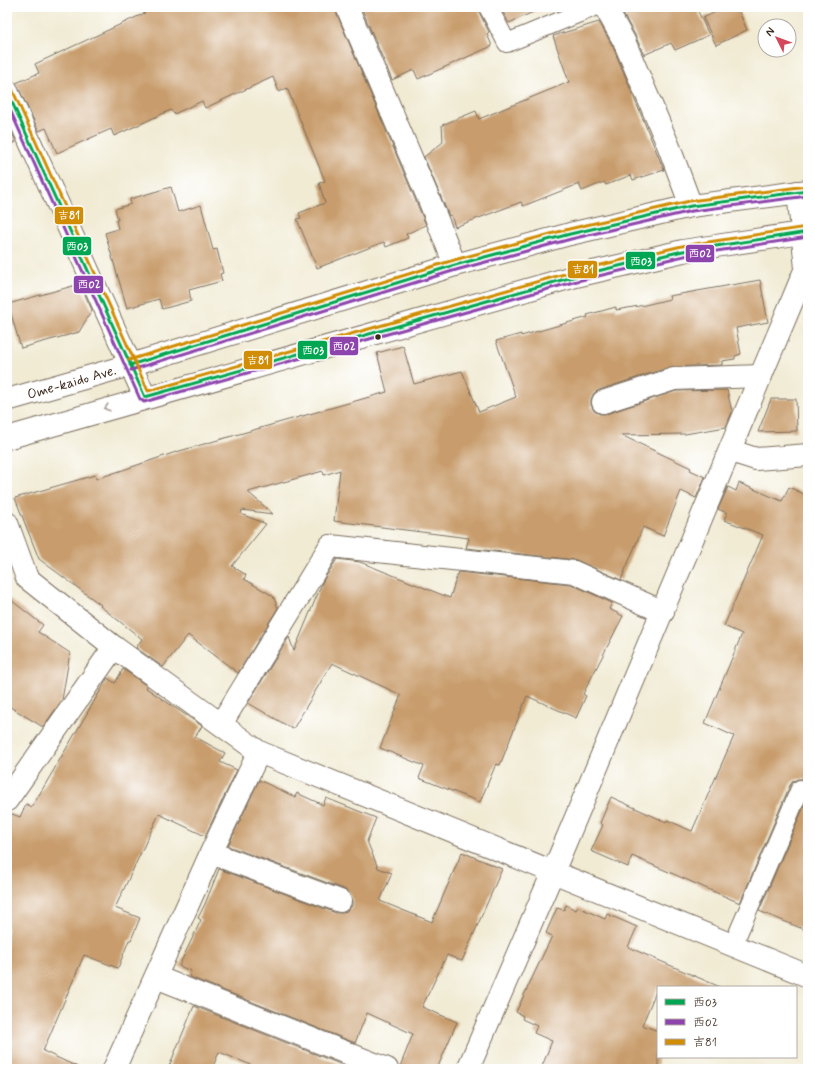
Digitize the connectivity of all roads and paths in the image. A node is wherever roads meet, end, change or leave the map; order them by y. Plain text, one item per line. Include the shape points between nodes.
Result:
1 (347, 7) edge
2 (488, 7) edge
3 (594, 7) edge
4 (604, 7) edge
5 (7, 91) edge
6 (803, 191) edge
7 (691, 206) junction
8 (805, 232) edge
9 (455, 265) junction
10 (130, 365) junction
11 (761, 376) junction
12 (145, 398) junction
13 (7, 400) edge
14 (603, 402) dead end
15 (7, 438) edge
16 (731, 451) junction
17 (808, 455) edge
18 (7, 523) edge
19 (663, 612) junction
20 (114, 647) junction
21 (221, 724) junction
22 (259, 752) junction
23 (800, 789) dead end
24 (7, 800) edge
25 (211, 853) junction
26 (554, 872) junction
27 (340, 901) dead end
28 (733, 945) junction
29 (808, 976) edge
30 (156, 977) junction
31 (114, 1069) edge
32 (387, 1069) edge
33 (468, 1069) edge

1 - 9 street
2 - 3 lane via 507,43
4 - 7 street via 624,41
5 - 10 street
6 - 7 street, Ome-kaido Ave.
6 - 8 street
7 - 9 street, Ome-kaido Ave. via 570,234
8 - 11 street via 806,268
8 - 12 street via 683,251 576,276
9 - 10 street, Ome-kaido Ave.
10 - 12 street
10 - 13 street, Ome-kaido Ave.
11 - 14 street via 674,379
11 - 16 street
12 -> 15 street
16 - 17 street via 756,459
16 - 19 street
18 - 20 street via 27,578
19 - 21 street via 574,572 330,546
19 - 26 street
20 - 21 street
20 - 24 street
21 - 22 street
22 - 25 street
22 - 26 street
23 - 28 lane
25 - 27 street
25 - 30 street
26 - 28 street
26 - 33 street
28 - 29 street
30 - 31 street
30 - 32 street

